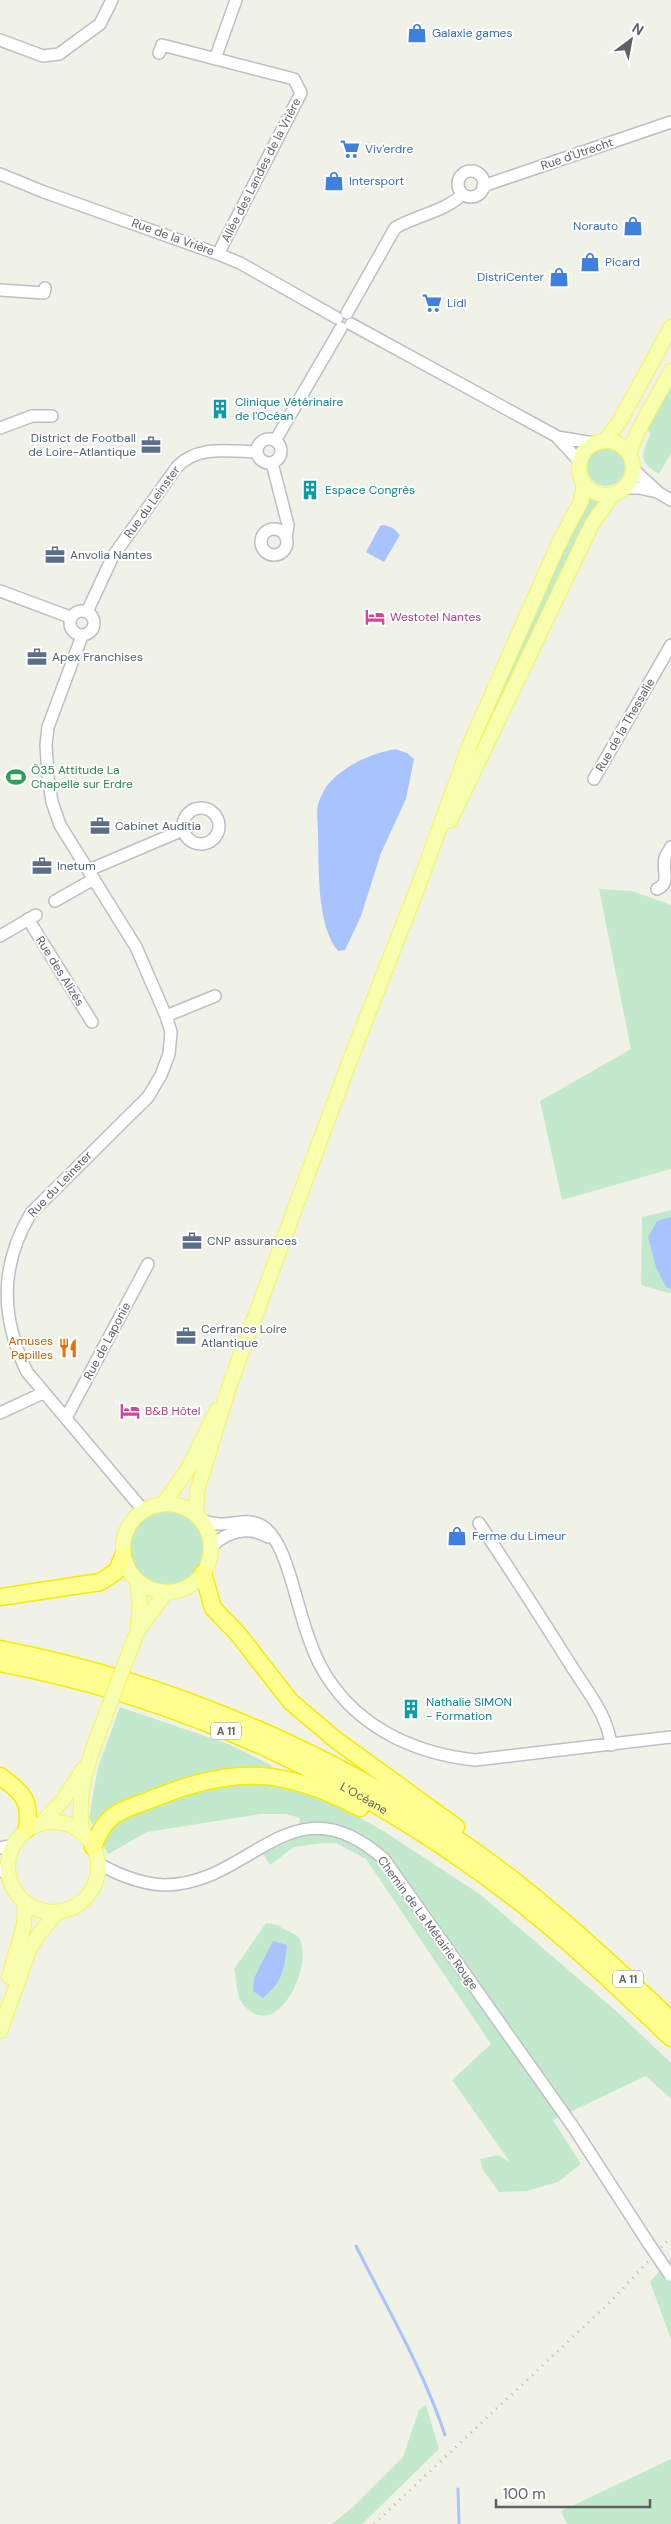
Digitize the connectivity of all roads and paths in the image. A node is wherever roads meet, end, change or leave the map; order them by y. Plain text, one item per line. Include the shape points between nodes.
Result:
1 (112, 0) edge
2 (236, 0) edge
3 (0, 40) edge
4 (160, 53) dead end
5 (214, 59) junction
6 (671, 122) edge
7 (0, 174) edge
8 (483, 186) junction
9 (463, 194) junction
10 (218, 254) junction
11 (45, 288) dead end
12 (0, 290) edge
13 (344, 321) junction
14 (671, 327) edge
15 (671, 371) edge
16 (52, 416) dead end
17 (0, 428) edge
18 (556, 436) junction
19 (275, 441) junction
20 (600, 442) junction
21 (257, 452) junction
22 (630, 454) junction
23 (580, 462) junction
24 (272, 463) junction
25 (633, 469) junction
26 (584, 483) junction
27 (618, 491) junction
28 (659, 493) junction
29 (671, 500) edge
30 (286, 512) junction
31 (274, 529) junction
32 (286, 538) junction
33 (0, 590) edge
34 (87, 612) junction
35 (70, 617) junction
36 (82, 636) junction
37 (671, 645) edge
38 (594, 779) dead end
39 (183, 830) dead end
40 (671, 847) edge
41 (92, 874) junction
42 (418, 887) junction
43 (657, 889) dead end
44 (54, 901) dead end
45 (0, 936) edge
46 (215, 996) dead end
47 (166, 1016) junction
48 (92, 1022) dead end
49 (148, 1264) dead end
50 (230, 1384) junction
51 (43, 1393) junction
52 (0, 1412) edge
53 (66, 1418) junction
54 (163, 1504) junction
55 (143, 1510) junction
56 (199, 1518) junction
57 (479, 1523) dead end
58 (276, 1544) junction
59 (211, 1547) junction
60 (123, 1556) junction
61 (203, 1573) junction
62 (137, 1581) junction
63 (166, 1592) junction
64 (0, 1597) edge
65 (137, 1632) junction
66 (0, 1649) edge
67 (0, 1663) edge
68 (671, 1737) edge
69 (612, 1745) junction
70 (88, 1762) junction
71 (0, 1776) edge
72 (43, 1822) junction
73 (26, 1829) junction
74 (82, 1832) junction
75 (434, 1841) junction
76 (6, 1847) edge
77 (93, 1847) junction
78 (99, 1864) junction
79 (4, 1872) edge
80 (516, 1882) junction
81 (25, 1903) junction
82 (57, 1912) junction
83 (0, 2004) edge
84 (671, 2020) edge
85 (0, 2030) edge
86 (671, 2038) edge
87 (670, 2276) edge

1 - 3 street via 100,24 59,54 43,56
2 - 5 street
4 - 5 street, Allée des Landes de la Vrière via 162,45
5 - 10 street, Allée des Landes de la Vrière via 294,79 301,93
6 - 8 street, Rue d'Utrecht
7 - 10 street, Rue de la Vrière
8 - 9 street via 476,196
8 - 9 street via 480,175 466,172 460,176 458,184
9 - 13 street via 452,204 395,228
10 - 13 street, Rue de la Vrière
11 - 12 street via 44,293
13 - 18 street, Rue de la Vrière
13 - 19 street
14 - 20 main road via 622,419
15 - 22 main road via 639,429
16 - 17 street via 32,416
18 - 20 street, Rue de la Vrière
18 - 23 street, Rue de la Vrière
19 - 21 street via 265,440 259,444
19 - 24 street via 281,451
20 - 22 main road via 620,445
20 - 23 main road via 588,448
21 - 24 street via 262,460
21 - 34 street, Rue du Leinster via 199,452 186,457 113,556
22 - 25 main road
23 - 26 main road
24 - 30 street
25 - 27 main road via 632,476
25 - 28 street
26 - 27 main road via 600,494
26 - 42 main road via 581,501 558,545 470,744
27 - 28 street via 639,488
27 - 42 main road via 592,524
28 - 29 street
30 - 31 street
30 - 32 street
31 - 32 street
31 - 32 street via 266,531 261,538 264,550 280,553 286,546
33 - 35 street
34 - 35 street via 79,611
34 - 36 street via 94,624 92,631
35 - 36 street via 71,630
36 - 41 street, Rue du Leinster via 53,708 46,746 52,802 70,843
37 - 38 street, Rue de la Thessalie
39 - 41 street
40 - 43 street via 666,858 668,880
41 - 44 street
41 - 47 street, Rue du Leinster via 136,947
42 - 50 main road
45 - 48 street, Rue des Alizés via 32,917
46 - 47 street
47 - 51 street, Rue du Leinster via 170,1032 169,1054 148,1097 31,1213 10,1250 4,1287 8,1326 27,1372
49 - 53 street, Rue de Laponie
50 - 54 main road via 188,1469
50 - 56 main road via 197,1491
51 - 52 street
51 - 53 street, Rue du Leinster
53 - 55 street, Rue du Leinster
54 - 55 main road
54 - 56 main road via 183,1507
55 - 60 main road via 127,1527
56 - 58 street via 220,1524 257,1523 267,1529
56 - 59 main road via 208,1532
57 - 69 street via 599,1710
58 - 59 street via 260,1532 249,1530 229,1533
58 - 69 street via 285,1561 320,1665 348,1704 388,1735 426,1751 476,1760
59 - 61 main road
60 - 62 main road
60 - 64 highway via 117,1571 100,1582
61 - 63 main road via 191,1585
61 - 80 highway via 213,1608 238,1634 291,1702 336,1740 503,1862
62 - 63 main road via 150,1589
62 - 65 main road via 140,1606
63 - 65 main road
65 - 70 main road, bridge
66 - 80 highway, L’Océane / A 11 via 136,1684 279,1740 409,1809
67 - 75 highway, L’Océane / A 11 via 140,1699 211,1725 314,1771
68 - 69 street
70 - 72 main road via 64,1799
70 - 74 main road via 79,1799
71 - 73 highway via 25,1798 29,1811
72 - 73 main road
72 - 74 main road via 64,1823
73 - 76 main road
74 - 77 main road
75 - 77 highway via 411,1836 346,1800 300,1782 244,1775 202,1782 118,1813 101,1827
75 - 86 highway, L’Océane / A 11 via 555,1932
76 - 79 main road
77 - 78 main road
78 - 82 main road via 95,1884 87,1897 74,1907
78 - 87 street, Chemin de La Métairie Rouge, bridge via 126,1878 164,1885 226,1868 268,1842 297,1831 334,1831 364,1843 384,1859 574,2128
79 - 81 main road
80 - 84 highway, L’Océane / A 11 via 584,1938
81 - 82 main road via 42,1911
81 - 83 main road via 18,1952
82 - 85 main road via 30,1948

